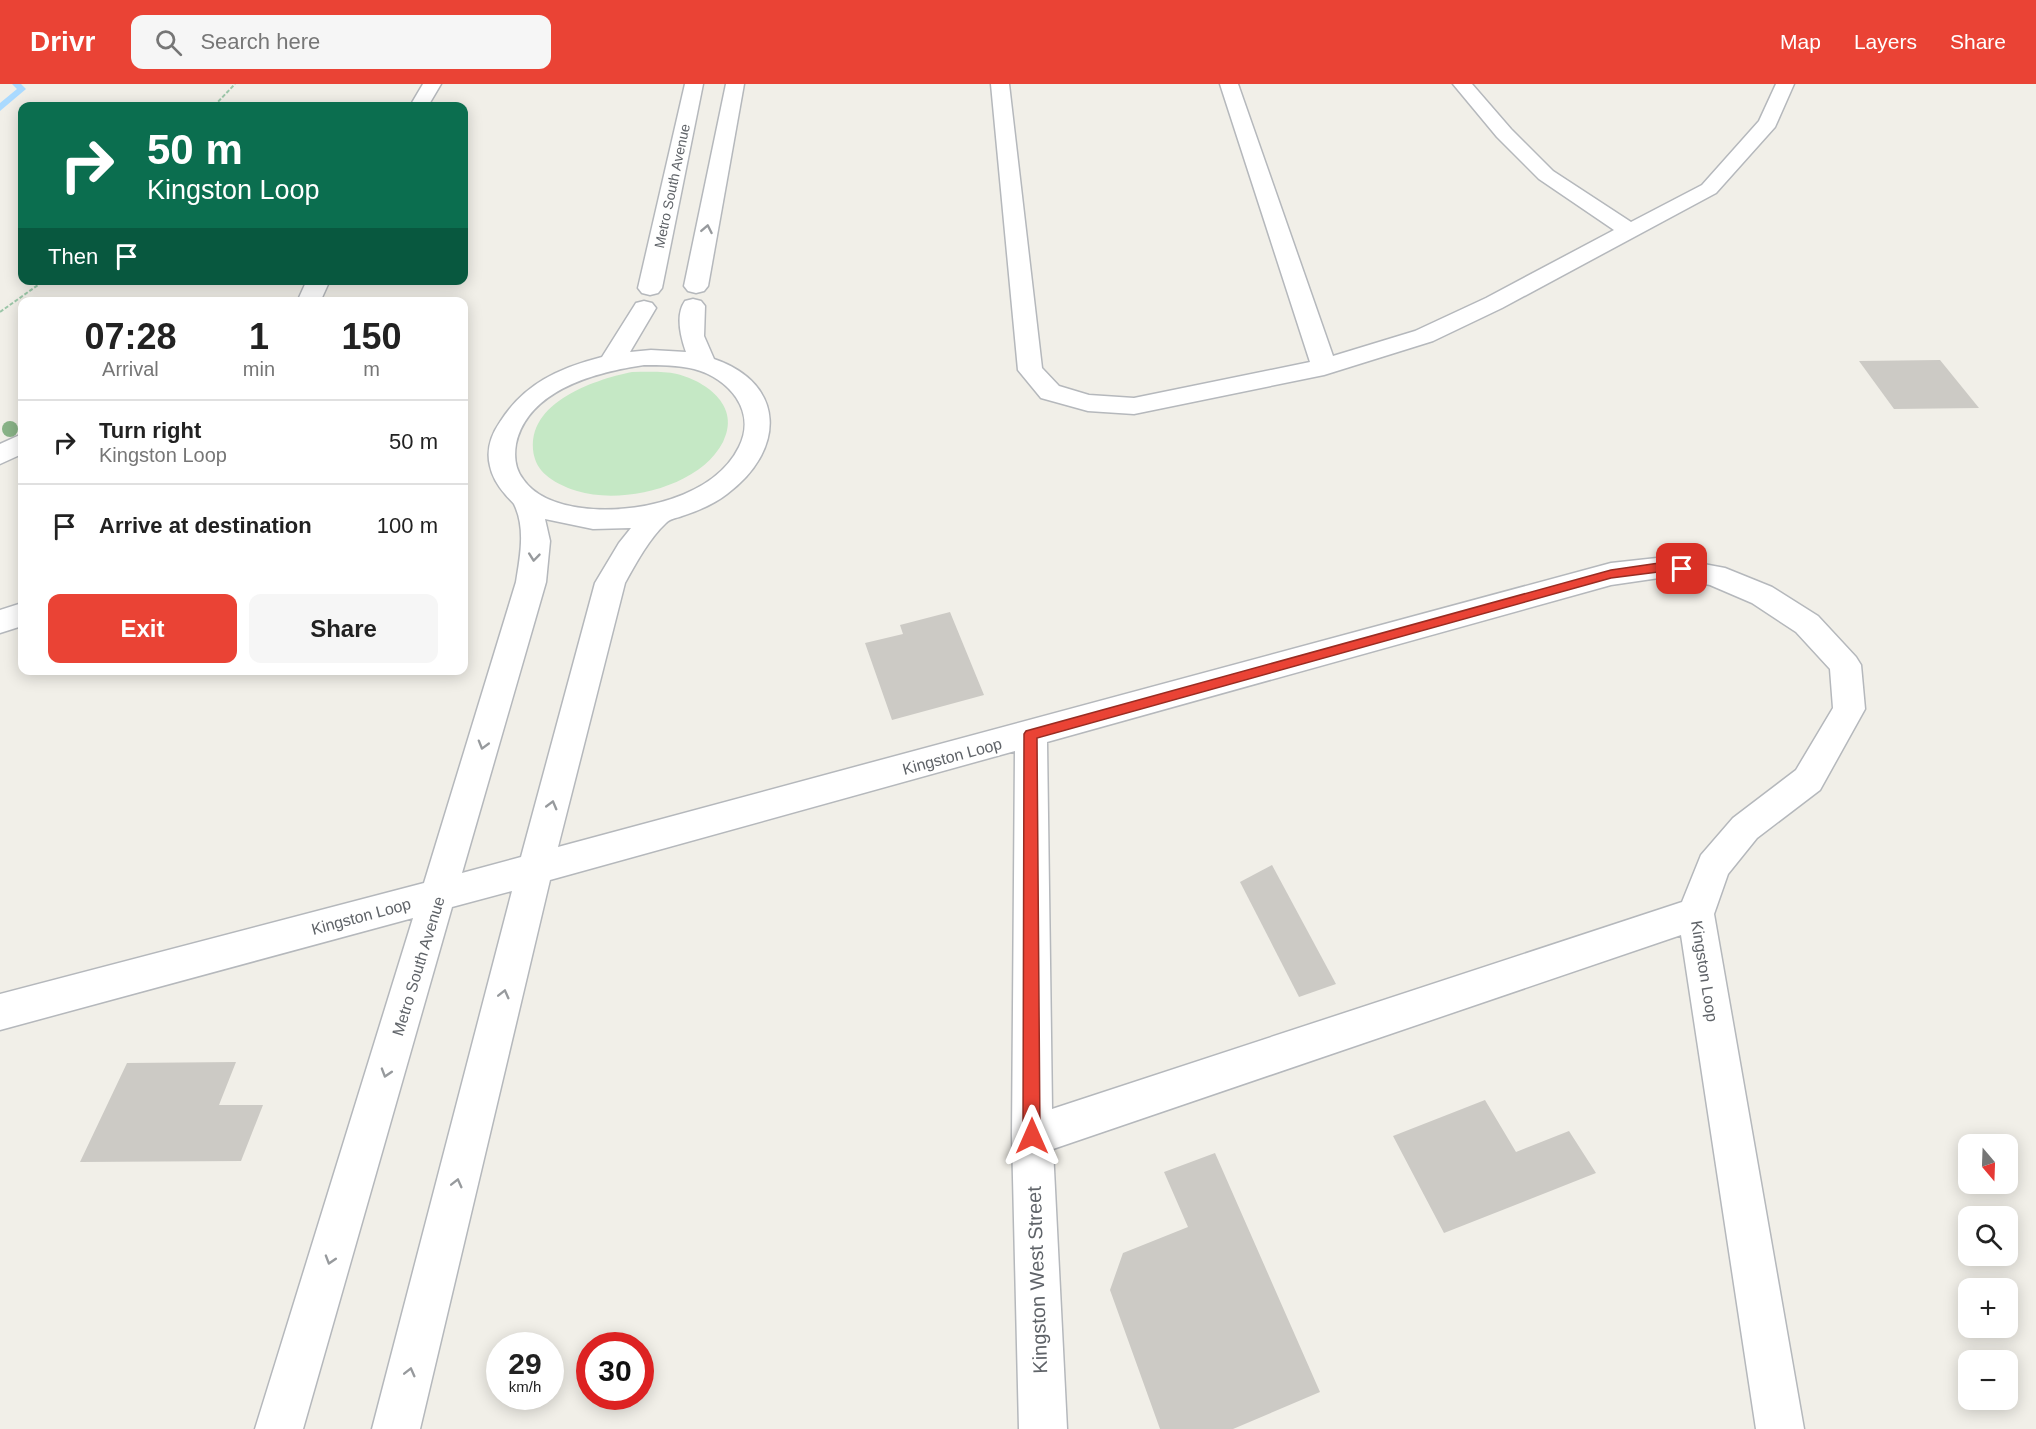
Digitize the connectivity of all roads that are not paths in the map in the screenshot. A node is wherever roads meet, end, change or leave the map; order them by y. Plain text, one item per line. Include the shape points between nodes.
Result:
1 (432, 84) edge
2 (694, 84) edge
3 (735, 84) edge
4 (1000, 84) edge
5 (1229, 84) edge
6 (1462, 84) edge
7 (1785, 84) edge
8 (421, 102) edge
9 (1630, 231) junction
10 (612, 361) junction
11 (703, 363) junction
12 (1324, 367) junction
13 (18, 445) edge
14 (0, 455) edge
15 (527, 500) junction
16 (657, 514) junction
17 (18, 615) edge
18 (0, 622) edge
19 (1030, 734) junction
20 (535, 869) junction
21 (440, 895) junction
22 (1696, 914) junction
23 (0, 1012) edge
24 (1032, 1136) junction
25 (279, 1429) edge
26 (396, 1429) edge
27 (1043, 1429) edge
28 (1780, 1429) edge

1 - 8 street
2 - 10 street, Metro South Avenue via 647,298
11 -> 3 street via 692,336 694,296
4 - 12 street via 1030,370 1050,392 1088,404 1134,406
5 - 12 street
6 - 9 street via 1546,176
7 - 9 street via 1768,123 1709,189
9 - 12 street via 1424,336
10 - 11 street via 674,357
10 - 15 street via 557,382 526,404 513,420 501,454 504,471
11 - 16 street via 721,370 748,391 756,404 757,435 745,459 724,481 705,495
13 - 14 street
15 - 16 street via 553,513 584,519 620,520
15 -> 21 street, Metro South Avenue via 536,541 531,582
20 -> 16 street via 610,584 629,550
17 - 18 street
19 - 20 street, Kingston Loop
19 - 22 street, Kingston Loop via 1611,574 1666,567 1714,574 1762,595 1807,624 1845,665 1849,710 1808,780 1745,828 1713,866
19 - 24 street, Kingston West Street
20 - 21 street, Kingston Loop
26 -> 20 street
21 - 23 street, Kingston Loop
21 -> 25 street, Metro South Avenue
22 - 24 street
22 - 28 street, Kingston Loop
24 - 27 street, Kingston West Street

